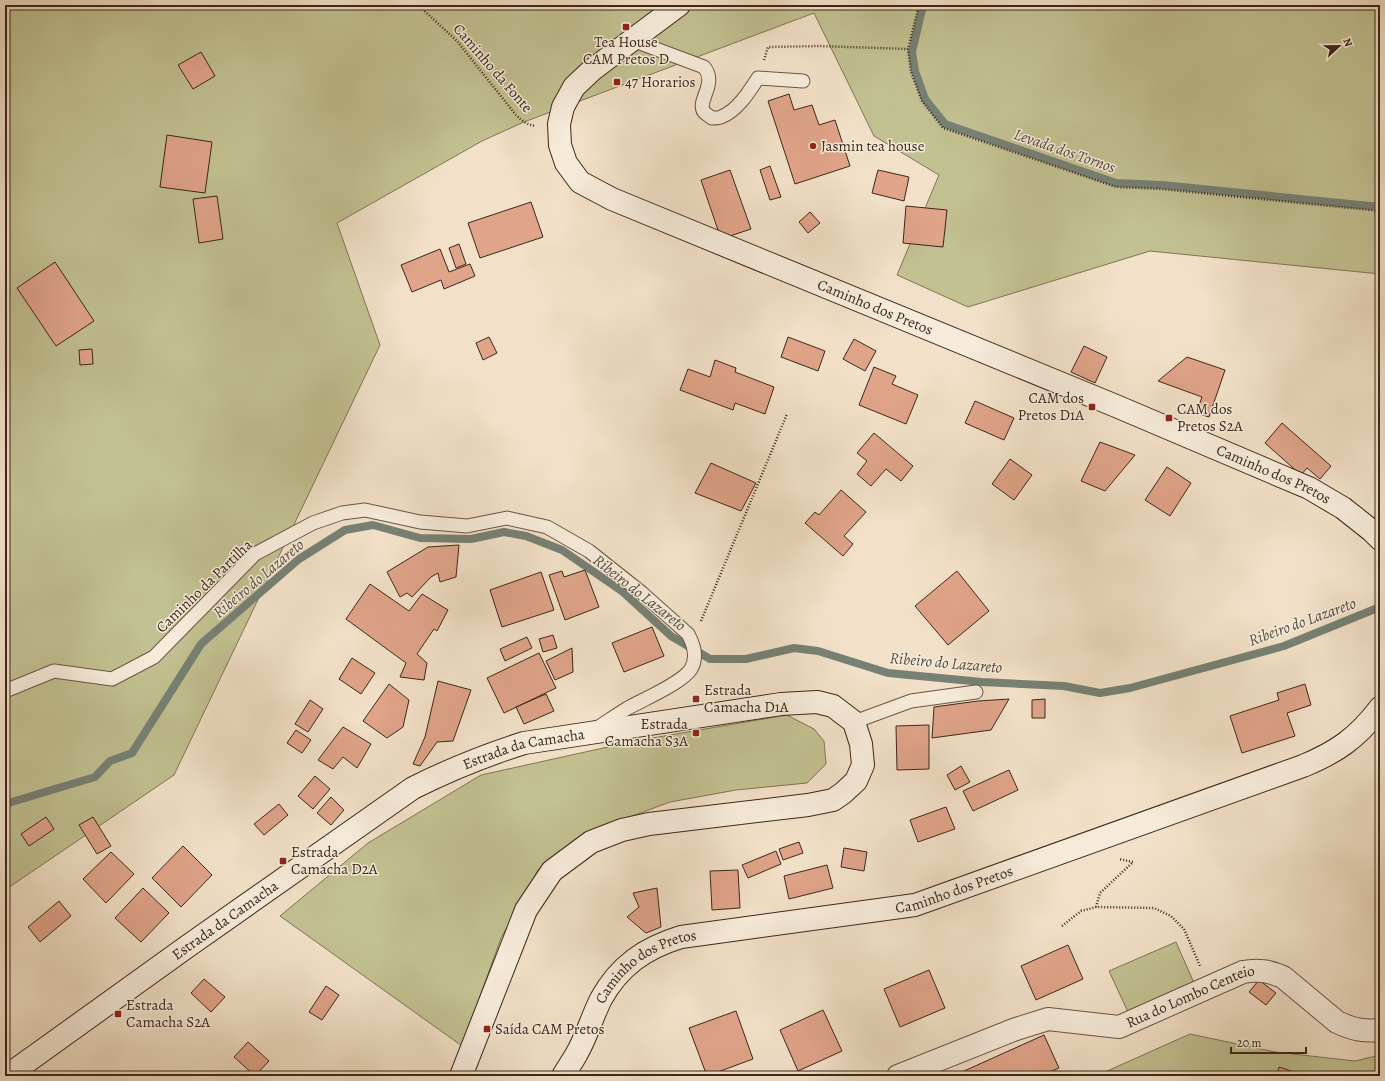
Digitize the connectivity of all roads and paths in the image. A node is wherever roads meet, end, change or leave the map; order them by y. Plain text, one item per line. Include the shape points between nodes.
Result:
1 (418, 5) edge
2 (679, 5) edge
3 (919, 5) edge
4 (632, 40) junction
5 (908, 49) junction
6 (758, 78) junction
7 (803, 81) dead end
8 (559, 124) junction
9 (1380, 211) edge
10 (787, 414) dead end
11 (1380, 539) edge
12 (692, 641) junction
13 (5, 691) edge
14 (976, 692) dead end
15 (1380, 708) edge
16 (854, 722) junction
17 (588, 734) junction
18 (1116, 858) dead end
19 (1096, 907) junction
20 (1062, 926) dead end
21 (1210, 987) junction
22 (1380, 1030) edge
23 (7, 1076) edge
24 (461, 1076) edge
25 (563, 1076) edge
26 (898, 1076) edge

1 - 8 path, Caminho da Fonte via 457,42 516,115 531,126
2 - 4 main road, Caminho dos Pretos
3 - 5 path
4 - 6 lane via 704,67 709,73 710,80 702,107 712,118 721,117 734,109
4 - 8 main road, Caminho dos Pretos via 574,87 563,107
5 - 6 path via 768,47
5 - 9 path via 911,72 922,101 943,128 1116,187 1161,189
6 - 7 lane
8 - 11 main road, Caminho dos Pretos via 560,145 566,163 580,182 612,199 1116,406 1308,488 1343,508
10 - 12 path
12 - 13 lane, Caminho da Partilha via 688,634 642,593 589,551 547,527 507,518 467,526 420,522 365,510 342,513 313,522 255,554 154,657 118,676 112,679 54,671
12 - 17 lane, Caminho da Partilha via 696,655 691,669 680,679
14 - 16 lane via 911,700
15 - 25 main road, Caminho dos Pretos via 1351,740 1314,761 915,906 681,937 663,943 631,962 609,986 576,1055
16 - 17 main road, Estrada da Camacha via 833,706 802,702
16 - 24 main road via 861,744 863,765 856,782 833,800 649,824 622,830 591,842 552,871 526,910
17 - 23 main road, Estrada da Camacha via 524,743 448,771 413,788
18 - 19 path via 1133,862 1100,894
19 - 20 path via 1081,911
19 - 21 path via 1154,908 1171,916 1184,929
21 - 22 main road, Rua do Lombo Centeio via 1243,972 1273,972 1283,977 1337,1022 1359,1030
21 - 26 main road, Rua do Lombo Centeio via 1119,1027 1048,1019 1016,1029

